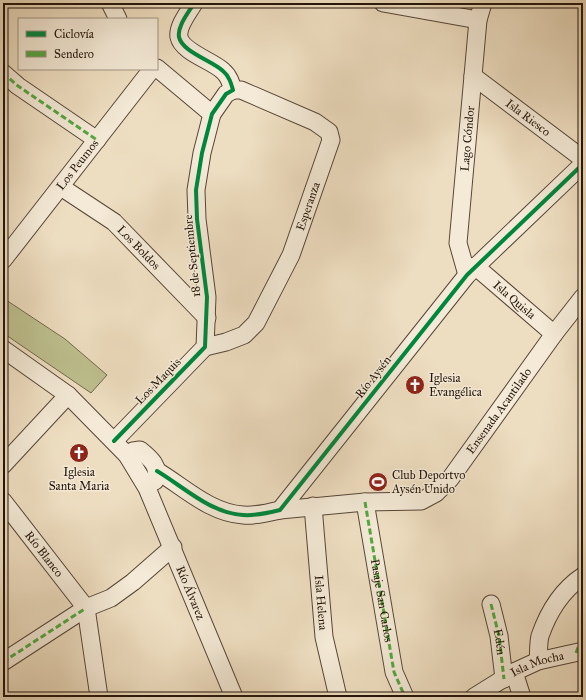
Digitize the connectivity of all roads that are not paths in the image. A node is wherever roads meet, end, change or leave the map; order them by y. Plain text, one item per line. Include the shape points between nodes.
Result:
1 (110, 3) edge
2 (194, 3) edge
3 (383, 3) edge
4 (483, 3) edge
5 (426, 7) edge
6 (118, 18) edge
7 (478, 20) junction
8 (158, 69) edge
9 (151, 70) edge
10 (3, 73) edge
11 (473, 76) junction
12 (233, 90) junction
13 (212, 114) junction
14 (97, 140) junction
15 (583, 159) edge
16 (583, 164) edge
17 (61, 187) junction
18 (3, 260) edge
19 (471, 271) junction
20 (583, 297) edge
21 (207, 324) junction
22 (554, 334) junction
23 (205, 347) junction
24 (3, 349) edge
25 (68, 395) junction
26 (114, 442) junction
27 (127, 455) junction
28 (3, 465) edge
29 (157, 471) junction
30 (147, 488) junction
31 (3, 501) edge
32 (365, 502) junction
33 (313, 506) junction
34 (280, 510) junction
35 (172, 547) junction
36 (583, 576) edge
37 (491, 604) dead end
38 (86, 608) junction
39 (583, 651) edge
40 (538, 661) junction
41 (3, 662) edge
42 (509, 676) junction
43 (99, 697) edge
44 (234, 697) edge
45 (338, 697) edge
46 (404, 697) edge
47 (474, 697) edge
48 (522, 697) edge

1 - 6 street
2 - 12 street via 180,29 179,38 185,47 223,71 230,80
3 - 5 street
4 - 7 street, Lago Cóndor
5 - 7 street
7 - 11 street, Lago Cóndor
8 - 13 street
9 - 14 street, Los Peumos
10 - 14 street
11 - 15 street, Isla Riesco
11 - 19 street, Lago Cóndor via 458,243
12 - 13 street, 18 de Septiembre via 226,94
12 - 23 street, Esperanza via 241,90 315,122 329,132 331,140 291,255 256,323 244,335
13 - 21 street, 18 de Septiembre via 196,190 207,298
14 - 17 street, Los Peumos
16 - 19 street, Río Aysén
17 - 18 street, Los Peumos
17 - 21 street, Los Boldos via 114,222
19 - 22 street, Isla Quisla
19 - 34 street, Río Aysén
20 - 22 street, Ensenada Acantilado
21 - 23 street
22 - 32 street, Ensenada Acantilado via 450,478 436,493 421,501
23 - 26 street, Los Maquis
24 - 25 street
25 - 26 street
25 - 28 street
26 - 27 street
27 - 29 street via 140,450 150,458
27 - 30 street, Río Álvarez
29 - 30 street via 154,482
29 - 34 street via 226,513 245,515
30 - 35 street, Río Álvarez
31 - 38 street, Río Blanco
32 - 33 street, Ensenada Acantilado
32 - 46 street, Pasaje San Carlos via 394,672
33 - 34 street, Ensenada Acantilado
33 - 45 street, Isla Helena via 324,637
35 - 38 street via 111,598
35 - 44 street, Río Álvarez
36 - 40 street via 560,597 548,618 540,638
37 - 42 street, Edén
38 - 41 street
38 - 43 street, Río Blanco
39 - 40 street, Isla Mocha
40 - 42 street, Isla Mocha
42 - 47 street, Isla Mocha
42 - 48 street, Edén

